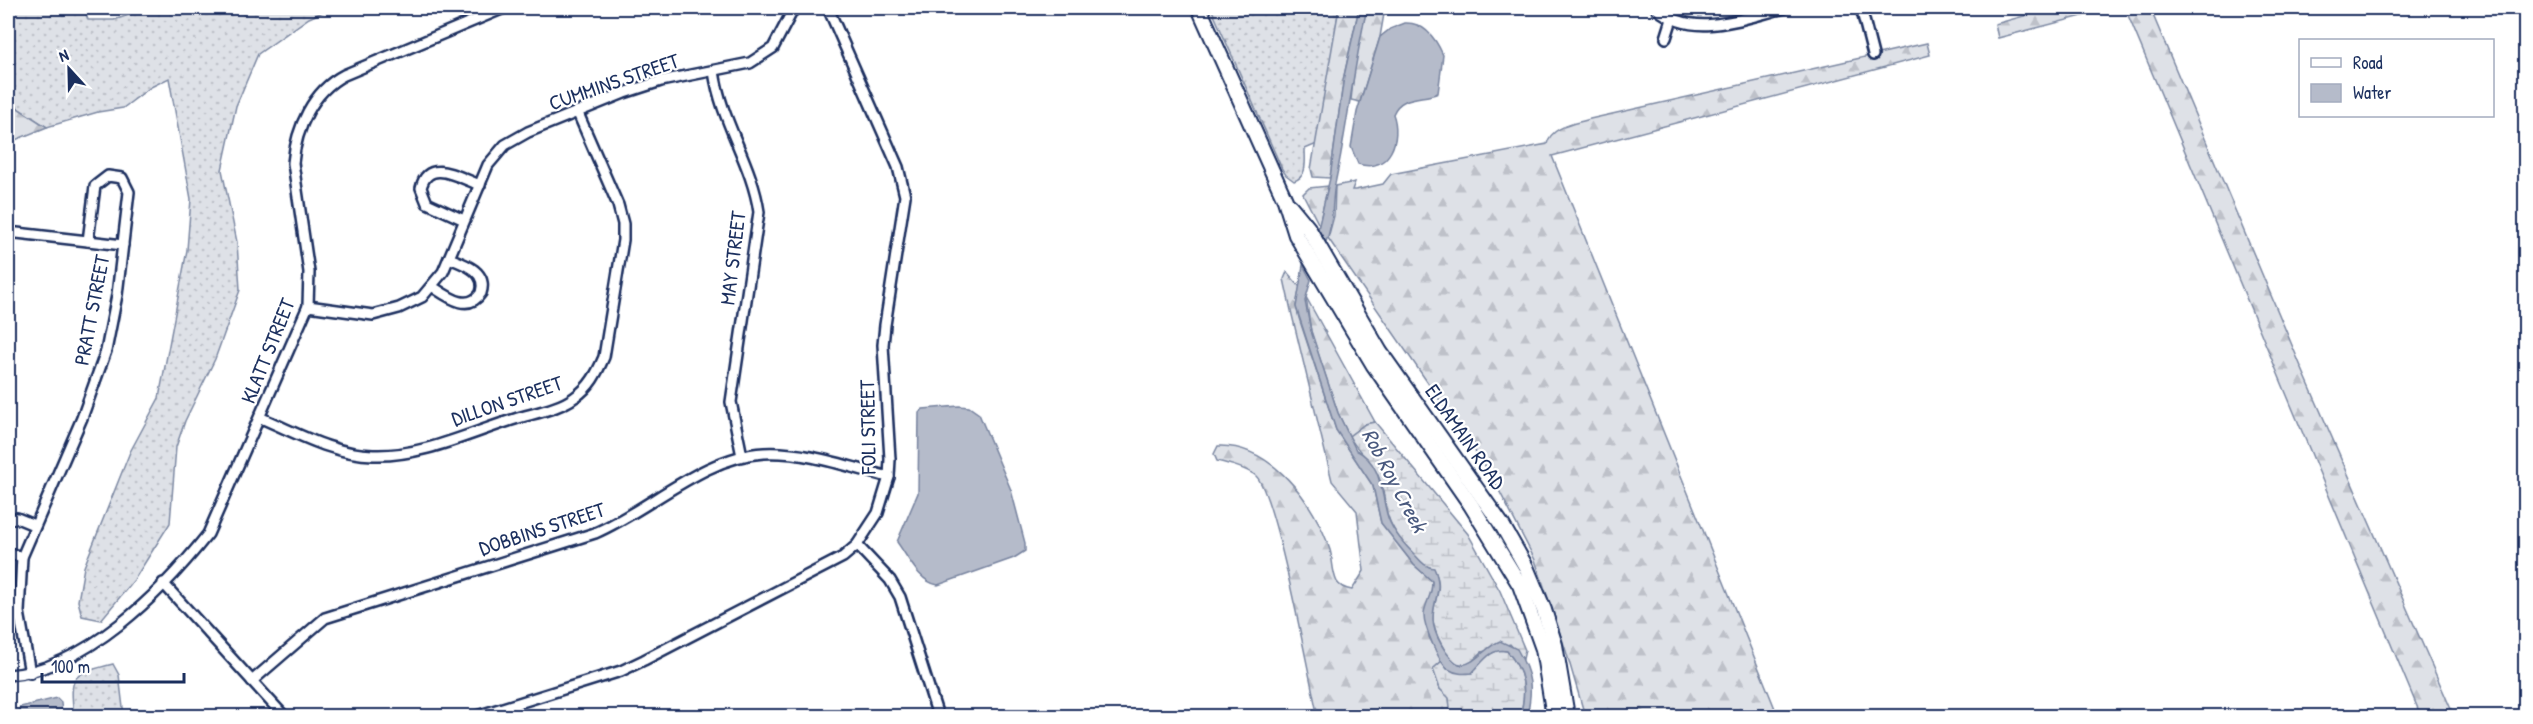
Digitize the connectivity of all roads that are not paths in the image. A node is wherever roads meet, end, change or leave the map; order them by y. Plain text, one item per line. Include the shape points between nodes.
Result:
1 (504, 8) edge
2 (794, 8) edge
3 (828, 8) edge
4 (1199, 8) edge
5 (1656, 8) edge
6 (1785, 8) edge
7 (1861, 8) edge
8 (1672, 19) junction
9 (1666, 38) dead end
10 (1873, 55) dead end
11 (714, 71) junction
12 (577, 111) junction
13 (480, 185) junction
14 (1285, 200) junction
15 (464, 220) junction
16 (8, 232) edge
17 (88, 241) junction
18 (123, 245) junction
19 (449, 258) junction
20 (433, 286) junction
21 (309, 306) junction
22 (261, 418) junction
23 (742, 456) junction
24 (889, 477) junction
25 (8, 519) edge
26 (34, 525) junction
27 (857, 544) junction
28 (8, 553) edge
29 (22, 557) junction
30 (163, 583) junction
31 (30, 673) junction
32 (8, 675) edge
33 (252, 681) junction
34 (284, 717) edge
35 (477, 717) edge
36 (938, 717) edge
37 (1554, 717) edge
38 (1567, 717) edge

1 - 21 street, KLATT STREET via 344,75 314,100 293,163 309,272
2 - 11 street, CUMMINS STREET via 779,40 762,57
3 - 24 street, FOLI STREET via 898,167 905,196 883,345
4 - 14 main road, ELDAMAIN ROAD
5 - 8 street
6 - 8 street via 1709,25
7 - 10 street
8 - 9 street
11 - 12 street, CUMMINS STREET via 654,83
11 - 23 street, MAY STREET via 721,109 751,181 759,212 731,402
12 - 13 street, CUMMINS STREET via 505,145 488,165
12 - 22 street, DILLON STREET via 618,204 623,240 604,357 583,391 561,405 396,454 373,455 332,448
13 - 15 street, CUMMINS STREET
13 - 15 street via 444,171 435,171 423,180 421,188 427,202
14 - 37 main road, ELDAMAIN ROAD via 1296,235 1338,309 1508,563 1532,613 1543,649
14 - 38 main road, ELDAMAIN ROAD via 1308,228 1380,352 1502,525 1526,567 1555,645
15 - 19 street, CUMMINS STREET
16 - 17 street
17 - 18 street
17 - 18 street, PRATT STREET via 93,190 101,179 113,175 126,183 129,192
18 - 26 street, PRATT STREET via 116,304 96,384
19 - 20 street, CUMMINS STREET
19 - 20 street via 475,270 482,282 481,293 471,302 459,302
20 - 21 street, CUMMINS STREET via 420,298 385,313 354,314
21 - 22 street, KLATT STREET
22 - 30 street, KLATT STREET via 208,534
23 - 24 street, DOBBINS STREET via 785,453
23 - 33 street, DOBBINS STREET via 703,472 595,533 326,618
24 - 27 street, FOLI STREET via 878,513
25 - 26 street
26 - 29 street, PRATT STREET
27 - 35 street, FOLI STREET via 827,567 631,667
27 - 36 street via 900,597
28 - 29 street
29 - 31 street, PRATT STREET via 18,612
30 - 31 street, KLATT STREET via 87,648
30 - 33 street
31 - 32 street, KLATT STREET
33 - 34 street

